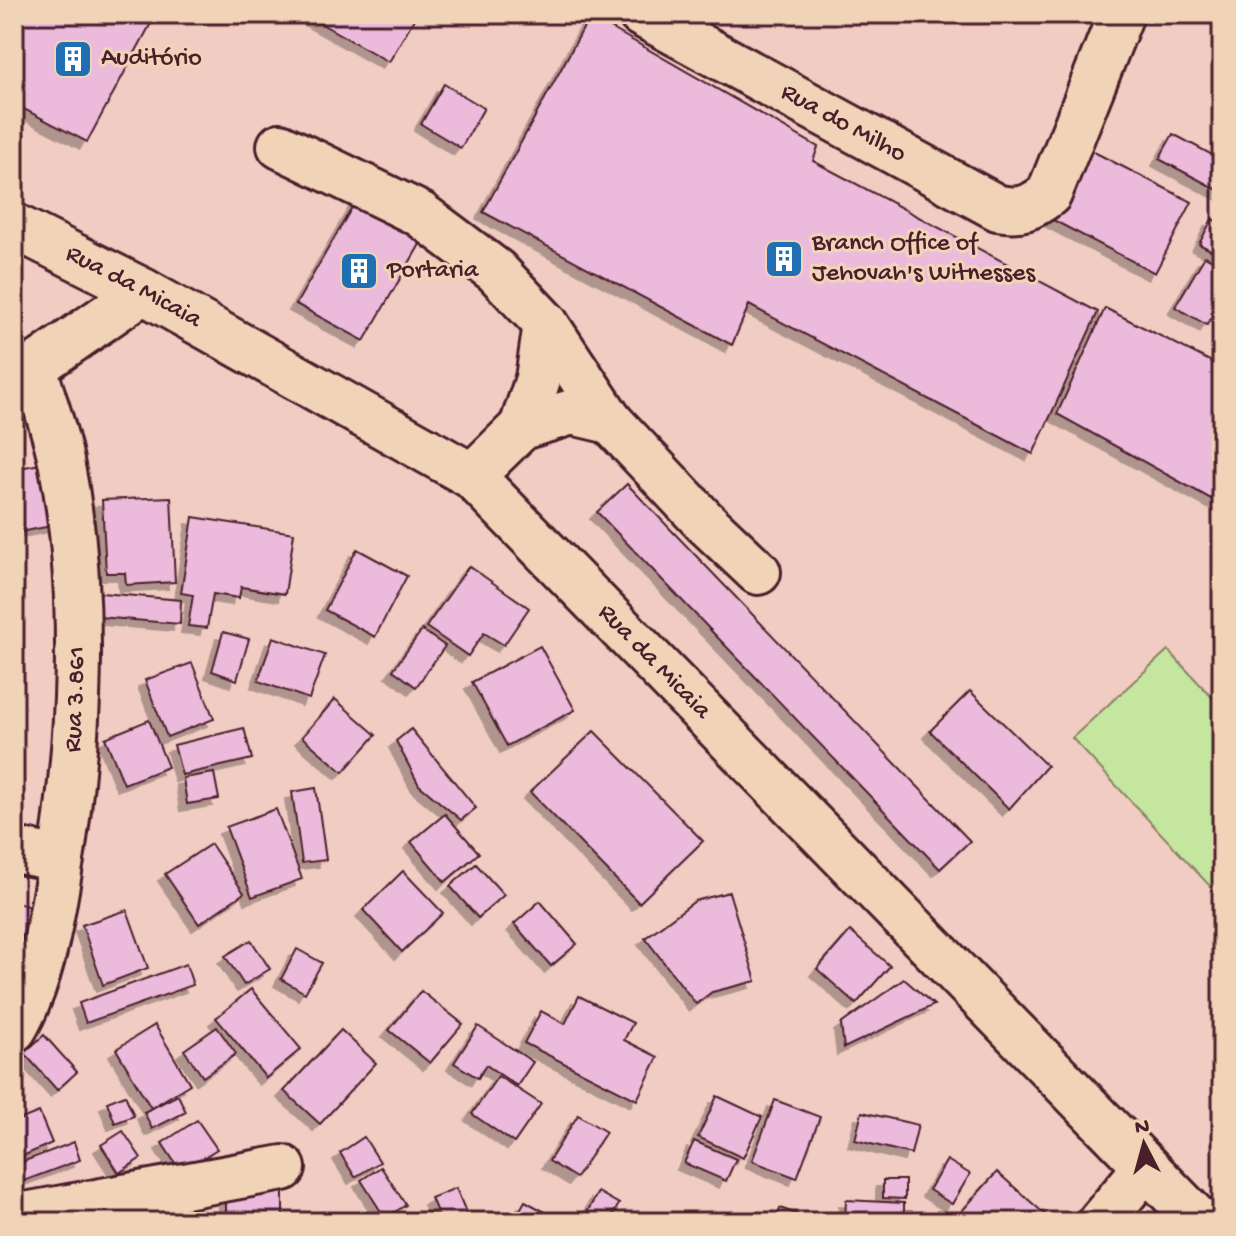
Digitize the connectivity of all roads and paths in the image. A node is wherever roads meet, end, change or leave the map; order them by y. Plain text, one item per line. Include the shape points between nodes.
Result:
1 (641, 14) edge
2 (1121, 14) edge
3 (280, 146) dead end
4 (14, 226) edge
5 (143, 291) junction
6 (546, 324) junction
7 (24, 374) edge
8 (610, 421) junction
9 (522, 427) junction
10 (472, 476) junction
11 (758, 572) dead end
12 (14, 850) edge
13 (61, 859) junction
14 (14, 1029) edge
15 (283, 1168) dead end
16 (1145, 1168) junction
17 (14, 1217) edge
18 (1100, 1222) edge
19 (1200, 1222) edge

1 - 2 street, Rua do Milho via 998,208 1017,211 1049,194
3 - 6 street via 420,214 496,271
4 - 5 street, Rua da Micaia
5 - 7 street
5 - 10 street, Rua da Micaia
6 - 8 street
6 - 9 street via 538,379
7 - 13 street, Rua 3.861 via 61,461 76,575 78,718
8 - 9 street via 572,412
8 - 11 street
9 - 10 street
10 - 16 street, Rua da Micaia
12 - 13 street
13 - 14 street, Rua 3.861 via 49,930
15 - 17 street
16 - 18 street
16 - 19 street, Rua da Micaia

